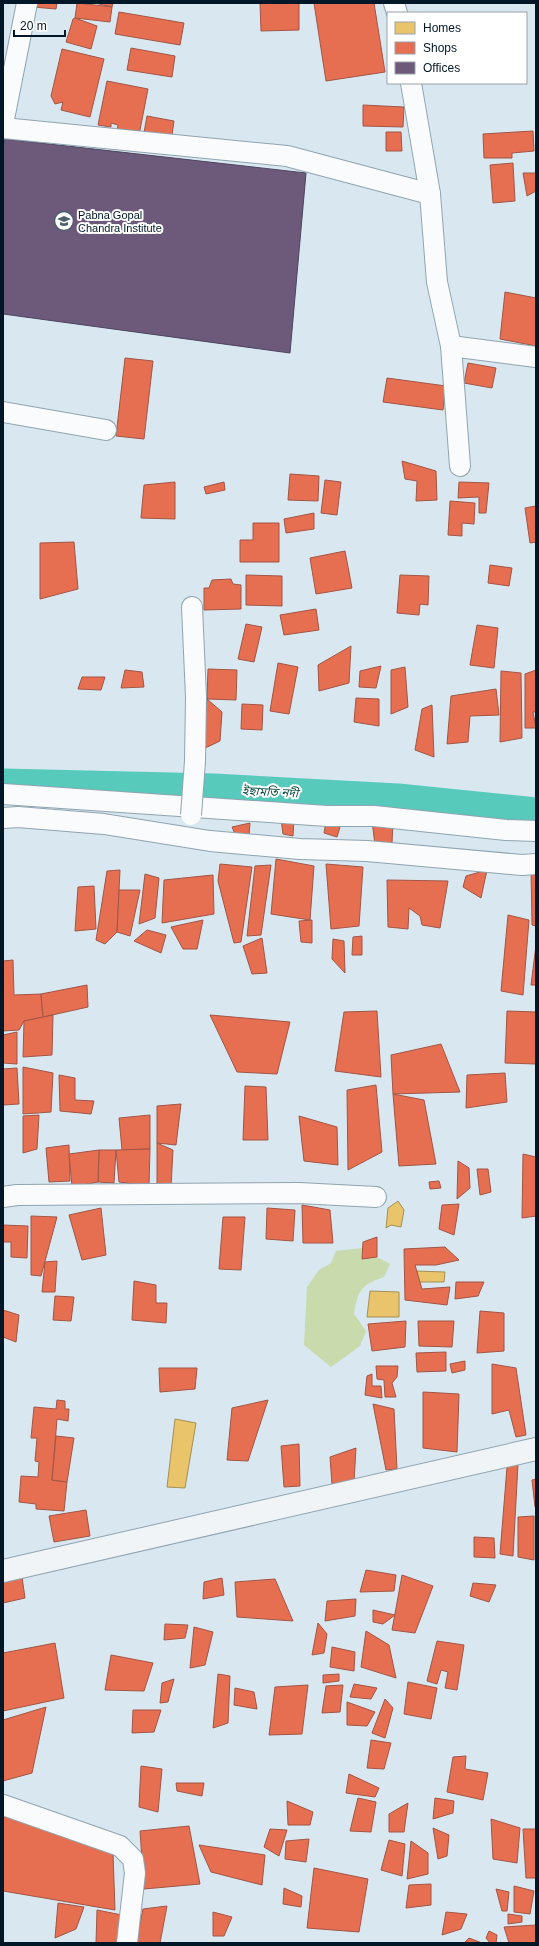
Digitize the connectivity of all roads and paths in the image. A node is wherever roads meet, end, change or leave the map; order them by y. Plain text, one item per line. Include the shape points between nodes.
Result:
1 (27, 3) edge
2 (412, 84) edge
3 (3, 124) edge
4 (3, 128) edge
5 (430, 194) junction
6 (452, 346) junction
7 (536, 357) edge
8 (3, 412) edge
9 (106, 430) dead end
10 (460, 466) dead end
11 (192, 607) dead end
12 (3, 794) edge
13 (3, 818) edge
14 (536, 831) edge
15 (189, 838) junction
16 (536, 864) edge
17 (3, 1197) edge
18 (376, 1197) dead end
19 (536, 1449) edge
20 (3, 1571) edge
21 (3, 1804) edge
22 (127, 1943) edge

1 - 3 street
2 - 5 street
4 - 5 street via 287,156
5 - 6 street via 437,282
6 - 7 street
6 - 10 street
8 - 9 street
11 - 15 street, bridge via 196,697 195,761
12 - 14 street via 327,816 374,816
13 - 15 street via 104,824
15 - 16 street via 300,849 367,851 522,865
17 - 18 street via 299,1193
19 - 20 street
21 - 22 street via 120,1846 134,1860 135,1873

